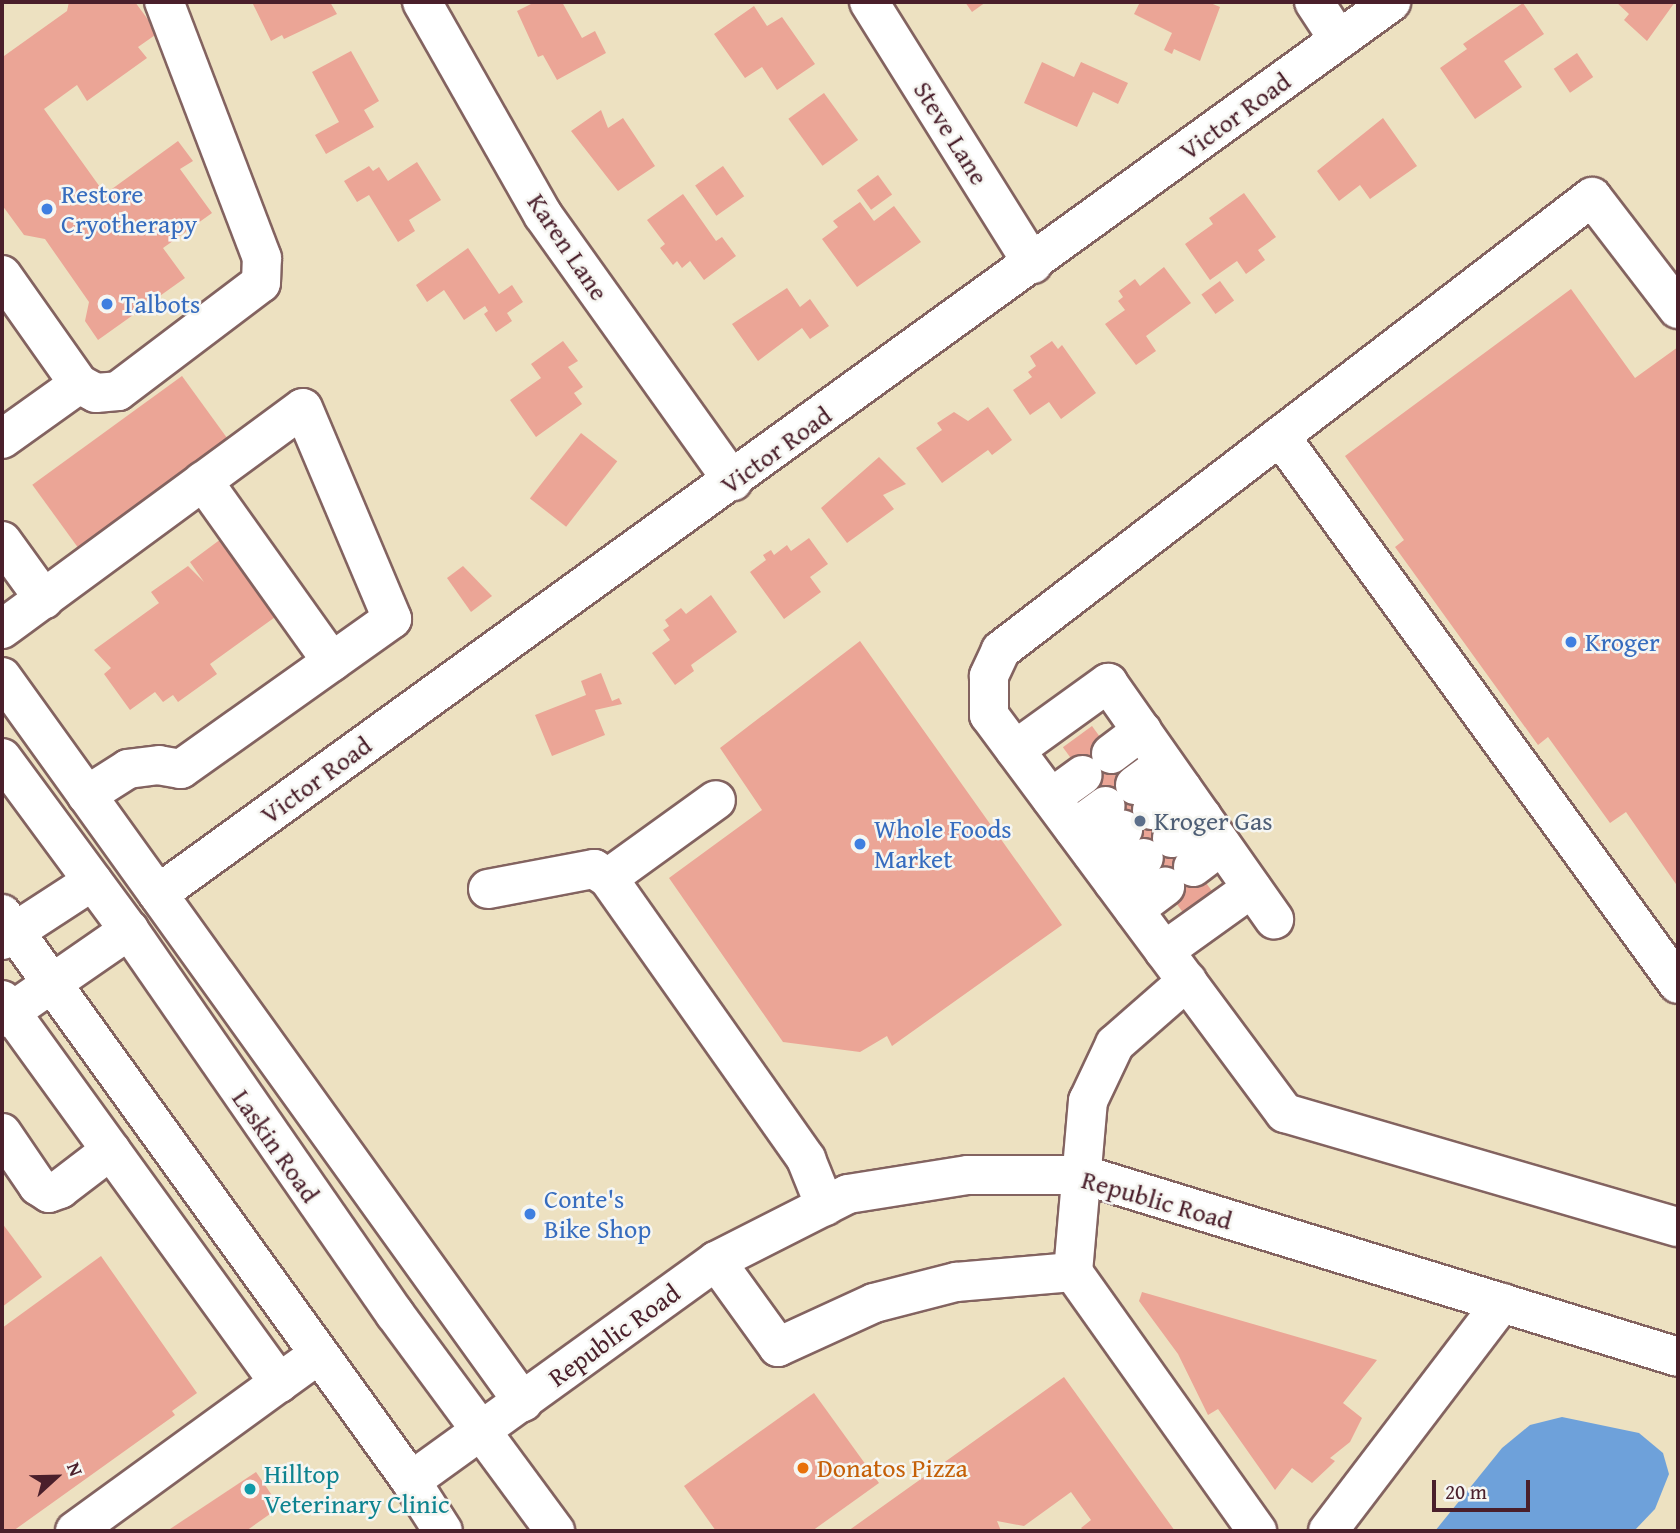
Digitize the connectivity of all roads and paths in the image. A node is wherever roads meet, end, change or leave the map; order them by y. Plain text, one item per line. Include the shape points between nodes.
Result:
1 (164, 2) edge
2 (422, 2) edge
3 (869, 2) edge
4 (1314, 2) edge
5 (1391, 2) edge
6 (1339, 40) junction
7 (1032, 264) junction
8 (2, 275) edge
9 (1678, 309) edge
10 (79, 384) junction
11 (1280, 436) junction
12 (2, 439) edge
13 (204, 481) junction
14 (733, 481) junction
15 (2, 541) edge
16 (44, 598) junction
17 (2, 629) edge
18 (332, 662) junction
19 (2, 677) edge
20 (1142, 731) junction
21 (1015, 750) junction
22 (2, 758) edge
23 (87, 795) junction
24 (1051, 798) junction
25 (716, 800) dead end
26 (1163, 824) junction
27 (1103, 868) junction
28 (608, 877) junction
29 (93, 881) junction
30 (1252, 888) junction
31 (488, 889) dead end
32 (158, 894) junction
33 (1274, 919) dead end
34 (6, 929) edge
35 (129, 930) junction
36 (1164, 951) junction
37 (1187, 981) junction
38 (50, 984) junction
39 (1678, 984) edge
40 (5, 1010) edge
41 (2, 1133) edge
42 (111, 1150) junction
43 (1084, 1175) junction
44 (825, 1206) junction
45 (1678, 1227) edge
46 (716, 1261) junction
47 (1073, 1272) junction
48 (1502, 1303) junction
49 (319, 1354) junction
50 (1678, 1357) edge
51 (279, 1383) junction
52 (523, 1402) junction
53 (481, 1432) junction
54 (411, 1481) junction
55 (75, 1531) edge
56 (443, 1531) edge
57 (555, 1531) edge
58 (1258, 1531) edge
59 (1328, 1531) edge

1 - 10 street via 262,258 261,283 118,391 96,393
2 - 14 street, Karen Lane via 543,215
3 - 7 street, Steve Lane
4 - 6 street
5 - 6 street, Victor Road
6 - 7 street, Victor Road
7 - 14 street, Victor Road
8 - 10 street
9 - 11 street via 1592,197
10 - 12 street
11 - 21 street via 1000,650 989,676 989,715
11 - 39 street
13 - 16 street
13 - 18 street
13 - 18 street via 303,408 392,619
14 - 32 street, Victor Road
15 - 16 street
16 - 17 street
18 - 23 street via 181,769 159,765 128,769
19 - 23 street, Laskin Road
20 - 21 street via 1108,683
20 - 24 street
20 - 26 street
21 - 24 street
22 - 29 street, Laskin Road
23 - 32 street, Laskin Road
24 - 27 street
25 - 28 street
26 - 27 street
26 - 27 street
26 - 30 street
27 - 36 street
28 - 31 street via 594,869
28 - 44 street via 806,1159
29 - 34 street
29 - 35 street, Laskin Road
30 - 33 street
30 - 36 street
32 - 52 street, Laskin Road
34 - 38 street
35 - 38 street
35 - 53 street, Laskin Road via 258,1123
36 - 37 street
37 - 43 street via 1115,1044 1088,1101
37 - 45 street via 1285,1113
38 - 40 street
38 - 49 street
40 - 42 street
41 - 42 street via 38,1186 49,1193
42 - 51 street
43 - 44 street, Republic Road via 968,1175 848,1194
43 - 47 street
43 - 48 street, Republic Road
44 - 46 street, Republic Road
46 - 47 street via 778,1347 874,1303 956,1282
46 - 52 street, Republic Road
47 - 58 street
48 - 50 street, Republic Road
48 - 59 street
49 - 51 street
49 - 54 street
51 - 55 street
52 - 53 street, Republic Road
53 - 54 street, Republic Road
53 - 57 street, Laskin Road
54 - 56 street

